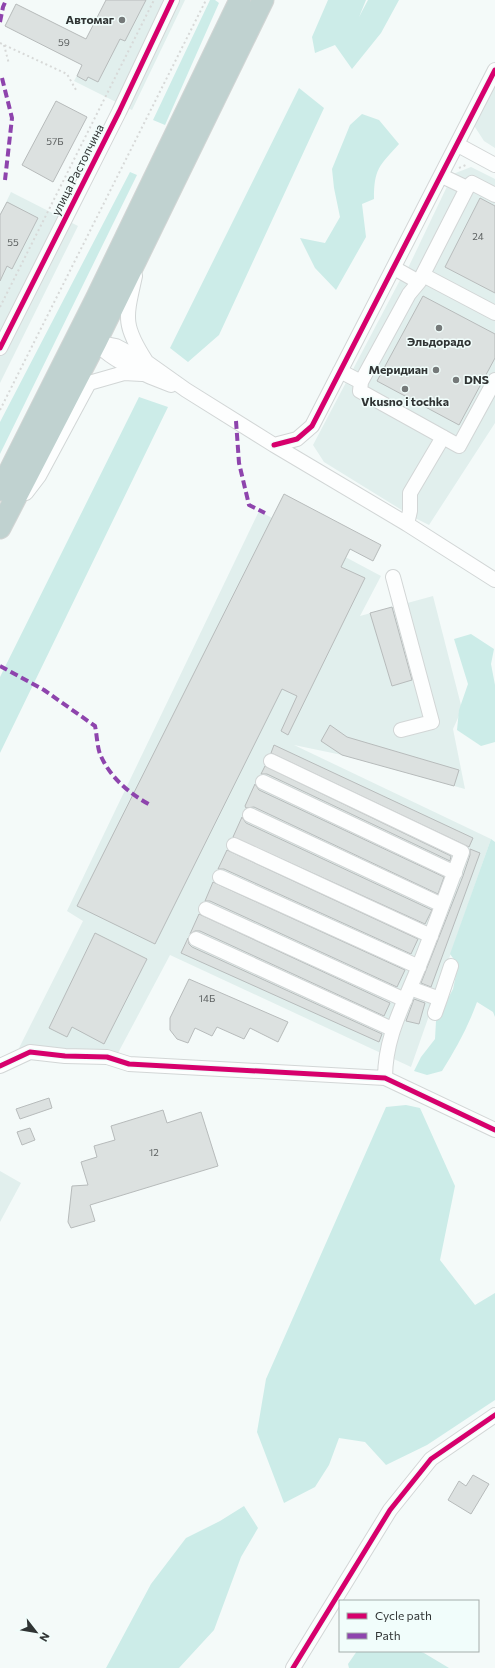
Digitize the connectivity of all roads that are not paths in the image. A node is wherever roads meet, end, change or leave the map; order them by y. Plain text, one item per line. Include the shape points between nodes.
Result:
1 (172, 0) edge
2 (240, 0) edge
3 (263, 0) edge
4 (495, 70) edge
5 (458, 144) junction
6 (495, 165) edge
7 (442, 176) junction
8 (467, 188) junction
9 (495, 195) edge
10 (141, 249) junction
11 (394, 268) junction
12 (421, 278) junction
13 (96, 300) junction
14 (495, 313) edge
15 (96, 342) junction
16 (0, 348) edge
17 (145, 368) junction
18 (74, 371) junction
19 (340, 371) junction
20 (495, 380) edge
21 (361, 382) junction
22 (312, 426) junction
23 (443, 437) junction
24 (274, 445) junction
25 (300, 461) junction
26 (0, 490) edge
27 (2, 523) edge
28 (407, 524) junction
29 (393, 577) dead end
30 (495, 580) edge
31 (401, 730) dead end
32 (271, 761) dead end
33 (263, 782) dead end
34 (250, 815) dead end
35 (234, 845) dead end
36 (454, 873) junction
37 (220, 877) dead end
38 (442, 905) junction
39 (206, 909) dead end
40 (431, 936) junction
41 (196, 939) dead end
42 (451, 966) dead end
43 (419, 967) junction
44 (408, 994) junction
45 (440, 999) junction
46 (435, 1014) dead end
47 (392, 1029) junction
48 (0, 1066) edge
49 (385, 1078) junction
50 (495, 1130) edge
51 (495, 1415) edge
52 (293, 1668) edge

1 - 16 street, улица Растопчина via 119,112
2 - 13 highway
3 - 10 highway
4 - 5 street
5 - 6 street
5 - 7 street
7 - 8 street
7 - 11 street
8 - 9 street via 472,183
8 - 12 street
10 - 15 highway
10 - 17 street via 127,320 130,335
11 - 12 street
11 - 19 street
12 - 14 street
12 - 21 street via 409,294
13 - 15 street
13 - 18 highway
15 - 17 street via 116,346
15 - 18 highway
17 - 18 street via 124,373
17 - 24 street via 186,390
18 - 26 highway
18 - 27 highway
19 - 21 street
19 - 22 street
20 - 23 street via 459,446
21 - 23 street via 360,391
22 - 24 street via 296,439
22 - 25 street via 301,449
23 - 28 street via 410,493
24 - 25 street
25 - 28 street
28 - 30 street
29 - 31 street via 432,722
32 - 36 street via 462,852
33 - 36 street
34 - 38 street
35 - 40 street
36 - 38 street
37 - 43 street
38 - 40 street
39 - 44 street
40 - 43 street
41 - 47 street
42 - 45 street
43 - 44 street
44 - 45 street
44 - 47 street
45 - 46 street
47 - 49 street via 385,1060
48 - 49 street via 30,1052 107,1058 129,1064
49 - 50 street
51 - 52 street via 431,1459 390,1510

